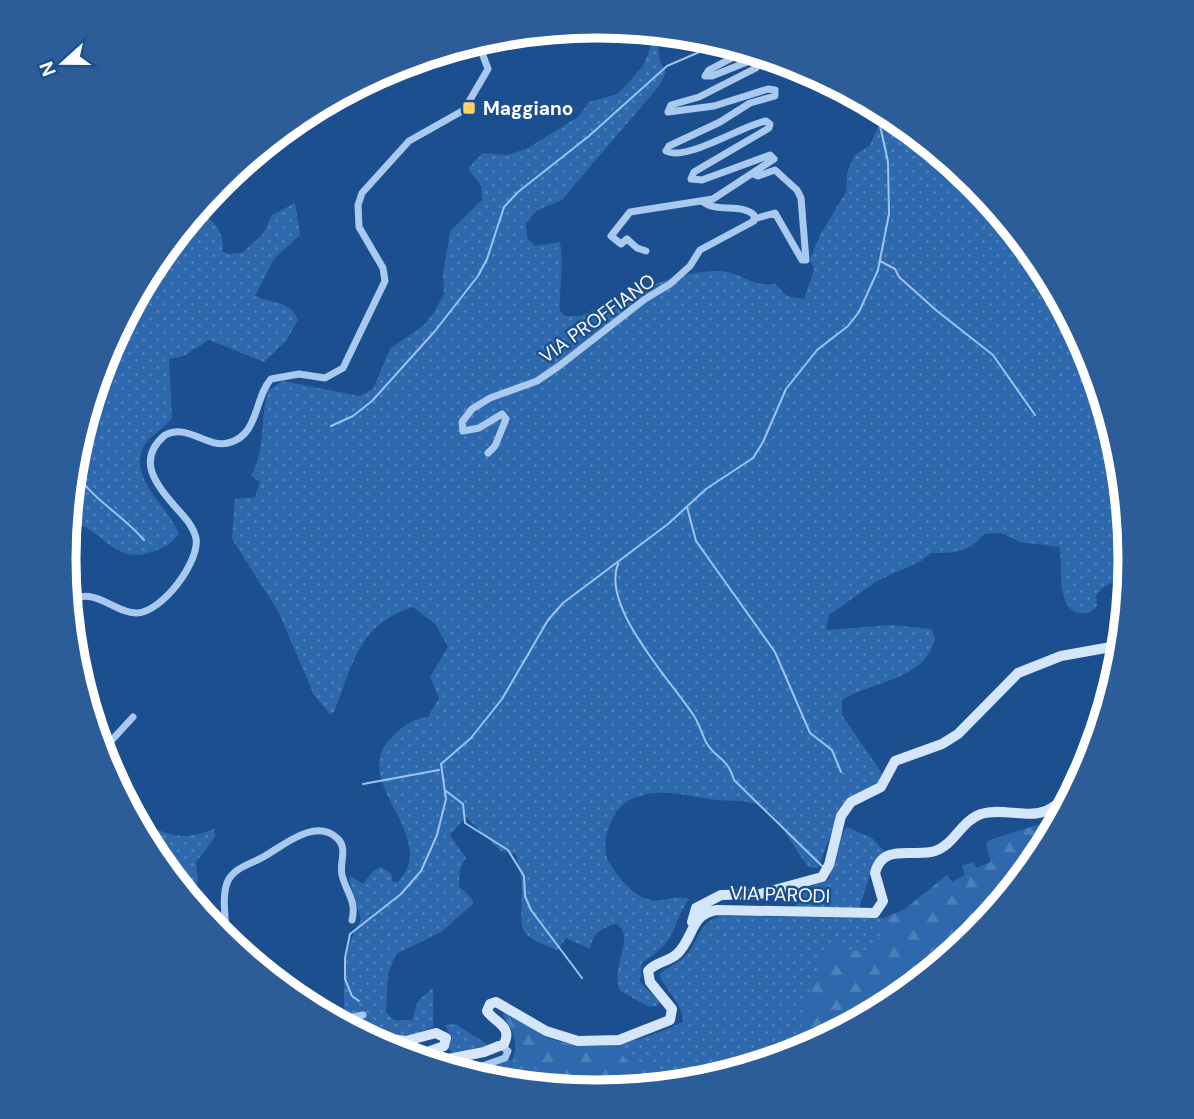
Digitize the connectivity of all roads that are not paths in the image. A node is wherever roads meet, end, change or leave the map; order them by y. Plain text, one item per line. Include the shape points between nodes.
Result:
1 (482, 52) edge
2 (734, 57) edge
3 (749, 61) edge
4 (757, 64) edge
5 (753, 174) junction
6 (703, 202) junction
7 (754, 219) junction
8 (646, 251) dead end
9 (488, 453) dead end
10 (77, 598) edge
11 (1111, 647) edge
12 (132, 717) dead end
13 (110, 742) edge
14 (1057, 803) edge
15 (352, 920) dead end
16 (226, 924) edge
17 (692, 926) junction
18 (363, 1014) dead end
19 (349, 1017) edge
20 (395, 1040) edge
21 (501, 1046) junction
22 (427, 1052) edge
23 (447, 1058) edge
24 (480, 1067) edge

1 - 10 street via 488,69 464,110 409,141 362,193 359,227 386,281 343,368 325,378 273,377 261,392 252,424 231,442 215,443 183,431 170,432 159,440 151,453 151,475 192,527 197,547 191,564 162,603 150,611 127,612 89,596
2 - 3 street, VIA PROFFIANO via 705,76
4 - 5 street, VIA PROFFIANO via 699,97 669,106 668,112 714,106 768,89 775,90 775,96 746,105 666,150 673,153 711,144 766,121 769,128 691,178 702,180 774,156
5 - 6 street, VIA PROFFIANO via 727,193
5 - 7 street, VIA PROFFIANO via 775,170 797,190 803,206 806,260 775,213
6 - 7 street, VIA PROFFIANO via 749,211
6 - 8 street, VIA PROFFIANO via 636,209 625,215 611,237 622,245 627,239
7 - 9 street, VIA PROFFIANO via 700,250 670,284 537,381 500,393 472,409 462,422 463,431 479,428 502,414 506,419
11 - 17 street via 1061,656 1013,677 949,741 895,761 881,788 851,802 841,816 822,877 760,894 713,897 696,908
12 - 13 street
14 - 17 street, VIA PARODI via 1046,811 984,813 967,821 941,848 886,857 875,873 883,898 875,913 717,910 703,913
15 - 16 street via 354,901 341,874 341,843 323,832 302,834 240,868 228,880
17 - 21 street, VIA PARODI via 679,952 648,971 650,982 672,1009 665,1024 619,1040 578,1041 545,1031 496,1002 487,1011 507,1031
18 - 19 street
20 - 22 street via 436,1033 445,1036 444,1046
21 - 23 street
21 - 24 street via 508,1051 505,1058

